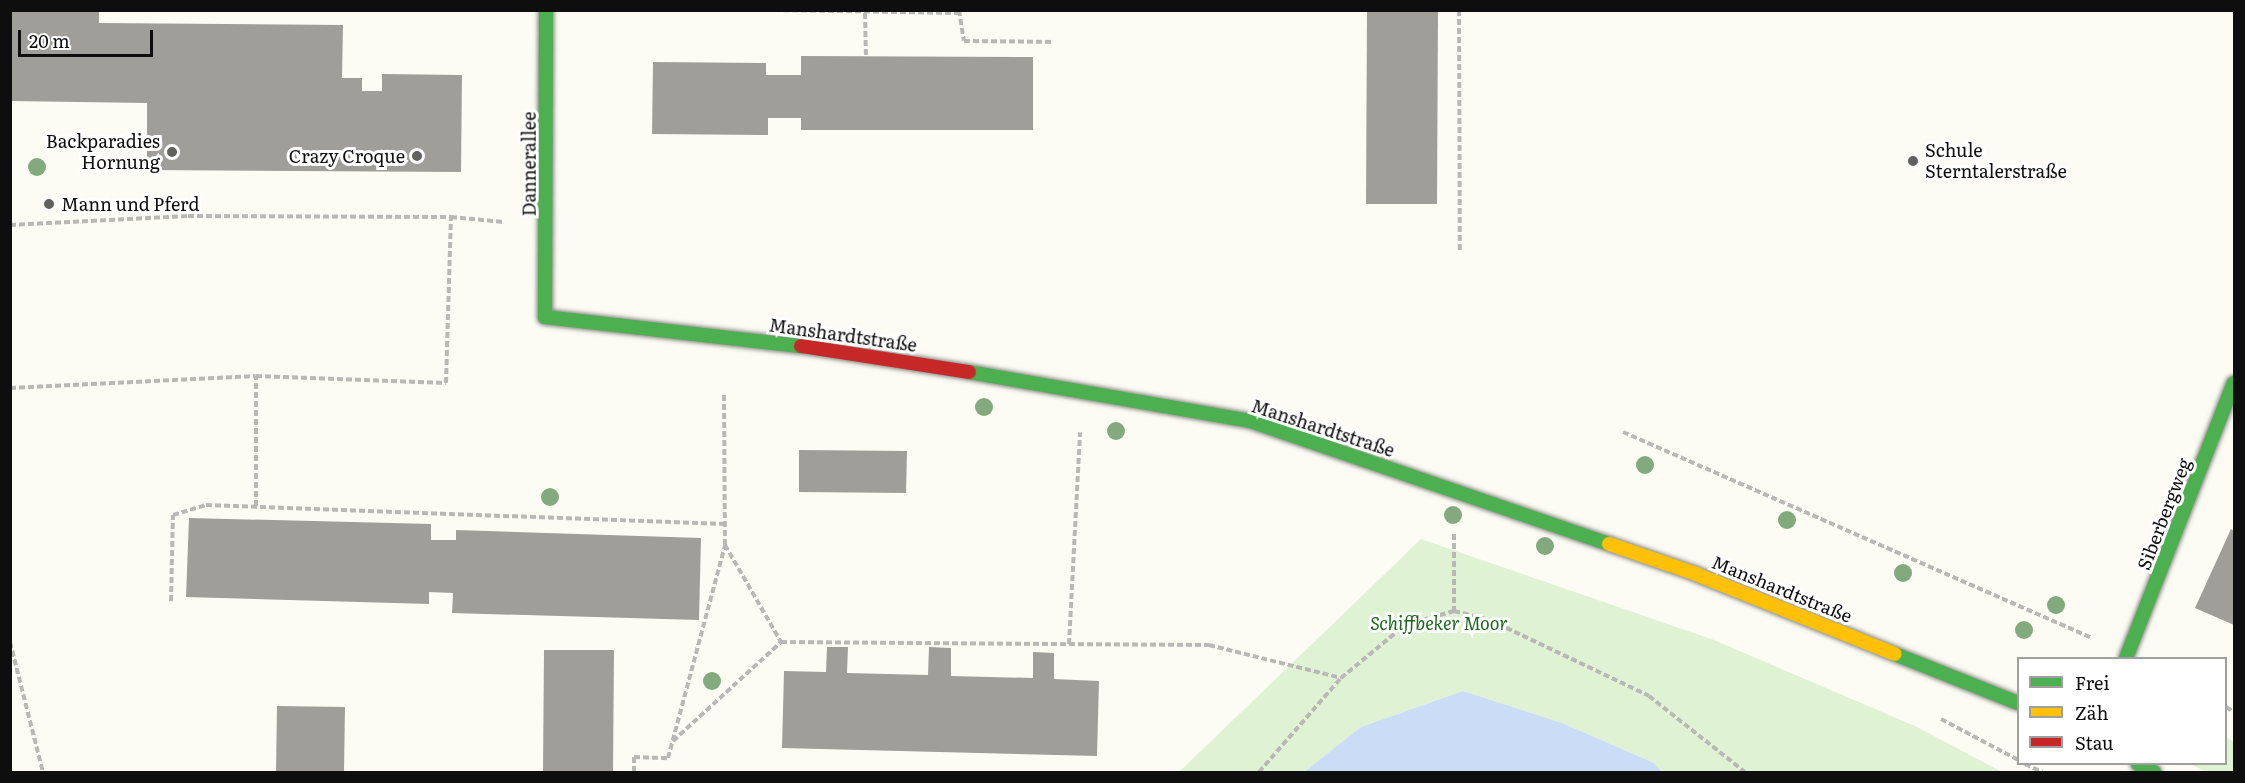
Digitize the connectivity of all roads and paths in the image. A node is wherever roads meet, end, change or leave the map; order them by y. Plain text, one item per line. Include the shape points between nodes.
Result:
1 (546, 10) edge
2 (774, 10) edge
3 (1459, 10) edge
4 (959, 12) edge
5 (865, 13) junction
6 (1054, 42) dead end
7 (866, 57) dead end
8 (451, 217) junction
9 (10, 225) edge
10 (547, 226) junction
11 (1460, 254) dead end
12 (545, 317) joint
13 (256, 376) junction
14 (2235, 383) edge
15 (10, 388) edge
16 (1082, 392) junction
17 (724, 395) dead end
18 (1069, 430) dead end
19 (1080, 432) junction
20 (1623, 432) dead end
21 (1091, 434) dead end
22 (256, 506) junction
23 (725, 524) junction
24 (1465, 531) dead end
25 (725, 545) junction
26 (171, 601) dead end
27 (1454, 611) junction
28 (10, 642) edge
29 (781, 642) junction
30 (1069, 644) junction
31 (2128, 656) edge
32 (1341, 678) junction
33 (2017, 702) edge
34 (1938, 717) dead end
35 (673, 741) junction
36 (2017, 759) edge
37 (2027, 765) edge
38 (2140, 765) edge
39 (43, 772) edge
40 (634, 772) edge
41 (1259, 772) edge
42 (1744, 772) edge
43 (2042, 772) edge
44 (2154, 772) edge

1 - 10 street, Dannerallee
2 - 5 path
3 - 11 path
4 - 5 path
4 - 6 path via 964,41
5 - 7 path
8 - 9 path via 188,216
8 - 10 path
8 - 13 path via 446,383
10 - 12 street, Dannerallee
12 - 16 street, Manshardtstraße via 651,326 874,356
13 - 15 path
13 - 22 path
14 - 31 street, Siberbergweg
16 - 19 path
16 - 33 street, Manshardtstraße via 1250,421 1696,574
17 - 23 path
18 - 19 path
19 - 21 path
19 - 30 path
20 - 31 path
22 - 23 path
22 - 26 path via 206,505 173,515
23 - 25 path
24 - 27 path via 1454,527
25 - 29 path
25 - 35 path
27 - 32 path via 1406,625
27 - 42 path via 1490,620 1649,696
28 - 39 path
29 - 30 path
29 - 35 path
30 - 32 path via 1209,645
32 - 41 path
34 - 36 path
35 - 40 path via 668,758 634,757
37 - 43 path
38 - 44 street

